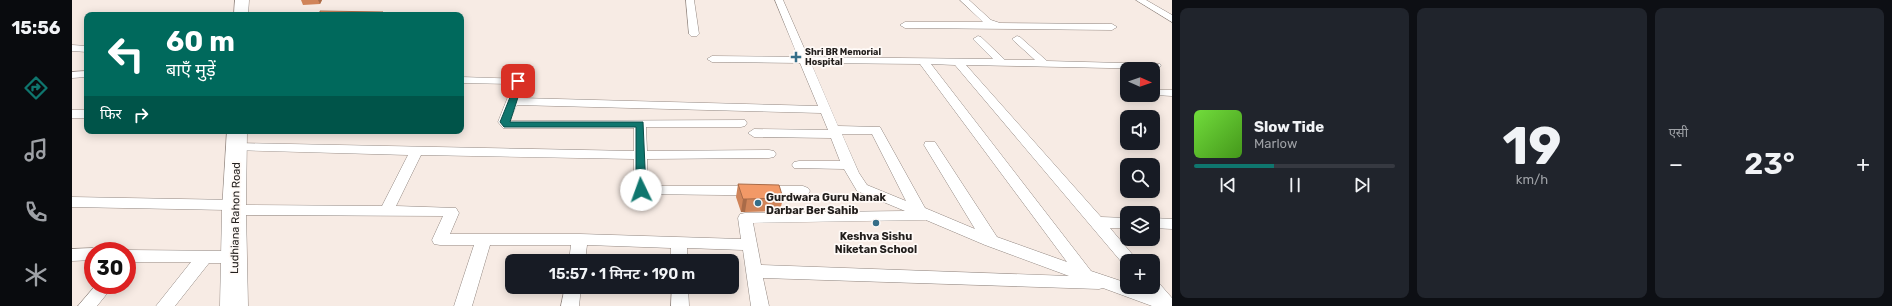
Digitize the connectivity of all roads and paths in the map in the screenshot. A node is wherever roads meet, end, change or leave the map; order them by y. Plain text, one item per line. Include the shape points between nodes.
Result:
1 (242, 0) edge
2 (690, 0) edge
3 (779, 0) edge
4 (964, 0) edge
5 (1140, 0) edge
6 (241, 12) edge
7 (1172, 18) edge
8 (994, 24) junction
9 (905, 25) dead end
10 (1112, 27) dead end
11 (694, 34) dead end
12 (978, 39) dead end
13 (1017, 39) dead end
14 (72, 48) edge
15 (84, 49) edge
16 (712, 59) dead end
17 (805, 60) junction
18 (923, 61) junction
19 (957, 61) junction
20 (1002, 62) junction
21 (1044, 63) junction
22 (1120, 65) edge
23 (84, 74) edge
24 (72, 75) edge
25 (464, 80) edge
26 (1160, 93) edge
27 (1172, 94) edge
28 (512, 101) junction
29 (826, 110) junction
30 (72, 114) edge
31 (84, 114) edge
32 (741, 123) dead end
33 (640, 124) junction
34 (835, 132) junction
35 (754, 133) dead end
36 (237, 139) edge
37 (930, 145) dead end
38 (416, 151) junction
39 (769, 154) dead end
40 (639, 155) junction
41 (799, 164) dead end
42 (849, 165) junction
43 (803, 191) dead end
44 (72, 202) edge
45 (235, 207) junction
46 (387, 210) junction
47 (924, 215) junction
48 (1096, 222) junction
49 (1120, 223) edge
50 (1160, 223) edge
51 (1172, 224) edge
52 (484, 239) junction
53 (580, 239) junction
54 (992, 241) junction
55 (679, 243) junction
56 (750, 245) junction
57 (84, 254) edge
58 (578, 254) edge
59 (679, 254) edge
60 (1124, 254) edge
61 (72, 255) edge
62 (204, 257) junction
63 (234, 257) junction
64 (136, 258) edge
65 (754, 271) junction
66 (1085, 274) junction
67 (1108, 283) junction
68 (98, 294) edge
69 (572, 294) edge
70 (680, 294) edge
71 (1159, 294) edge
72 (1169, 305) edge
73 (87, 306) edge
74 (165, 306) edge
75 (234, 306) edge
76 (463, 306) edge
77 (570, 306) edge
78 (680, 306) edge
79 (760, 306) edge

1 - 6 main road
2 - 11 street
3 - 17 street
4 - 8 street via 988,22
5 - 7 street
8 - 9 street
8 - 10 street
12 - 20 street
13 - 21 street
14 - 15 street
16 - 17 street
17 - 18 street
17 - 29 street
18 - 19 street
18 - 66 street
19 - 20 street
19 - 48 street
20 - 21 street
21 - 22 street
23 - 24 street
25 - 28 street via 518,81 519,85
26 - 27 street
28 - 29 street
28 - 33 street via 504,122 507,125
29 - 34 street
30 - 31 street
32 - 33 street
33 - 40 street
34 - 35 street
34 - 42 street
34 - 47 street via 876,130
36 - 38 street
36 - 45 main road, Ludhiana Rahon Road
37 - 54 street
38 - 40 street
38 - 46 street
39 - 40 street
40 - 43 street via 641,190
41 - 42 street
42 - 47 street via 862,188
44 - 45 street
45 - 46 street
45 - 63 main road, Ludhiana Rahon Road
46 - 52 street via 451,211 440,240
47 - 54 street
47 - 56 street via 745,218
48 - 49 street
48 - 60 street
50 - 51 street
52 - 53 street
52 - 76 street
53 - 55 street
53 - 58 street
54 - 66 street
55 - 56 street
55 - 59 street
56 - 65 street
57 - 61 street
62 - 63 street
62 - 64 street
62 - 74 street
63 - 75 main road, Ludhiana Rahon Road
65 - 67 street
65 - 79 street
66 - 67 street
67 - 72 street
68 - 73 street
69 - 77 street
70 - 78 street
71 - 72 street

